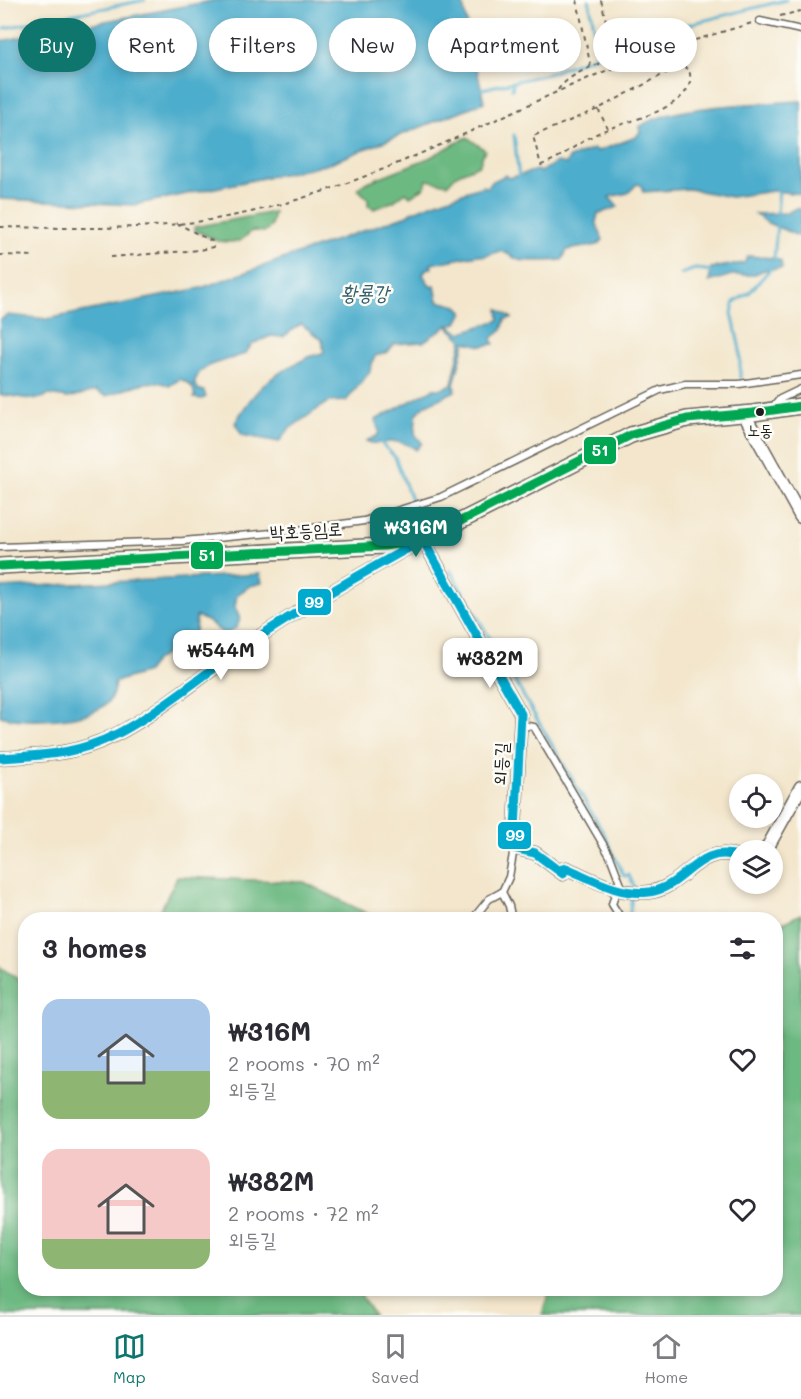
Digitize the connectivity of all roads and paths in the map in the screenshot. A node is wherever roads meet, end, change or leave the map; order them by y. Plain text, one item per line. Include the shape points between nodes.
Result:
1 (577, 0) edge
2 (601, 0) edge
3 (801, 11) edge
4 (604, 18) edge
5 (760, 21) junction
6 (801, 30) edge
7 (697, 40) edge
8 (591, 68) joint
9 (606, 72) edge
10 (668, 72) edge
11 (690, 72) edge
12 (558, 92) junction
13 (598, 109) junction
14 (608, 129) junction
15 (176, 223) junction
16 (0, 227) edge
17 (0, 255) edge
18 (36, 256) dead end
19 (111, 257) dead end
20 (801, 375) edge
21 (801, 389) edge
22 (801, 406) edge
23 (772, 410) junction
24 (744, 414) junction
25 (801, 517) edge
26 (423, 540) junction
27 (0, 547) edge
28 (0, 566) edge
29 (521, 725) junction
30 (0, 758) edge
31 (801, 787) edge
32 (772, 840) edge
33 (514, 848) junction
34 (729, 854) edge
35 (620, 889) junction
36 (502, 892) junction
37 (478, 912) edge
38 (510, 912) edge
39 (617, 912) edge

1 - 8 path
2 - 4 path
3 - 5 path
5 - 6 lane
5 - 7 path
8 - 12 path via 562,85
9 - 12 path
10 - 13 path
11 - 14 path via 689,90 652,114
12 - 15 path via 373,174 310,196 221,218
13 - 14 path
13 - 14 path via 533,136 541,165
15 - 16 path via 114,229
15 - 19 path via 212,241 213,247
17 - 18 path
20 - 27 lane via 739,384 685,384 660,390 441,497 364,520 183,541
21 - 23 lane via 780,399
22 - 23 street, 박호등임로
23 - 24 street, 박호등임로
24 - 25 street
24 - 26 street, 박호등임로 via 687,419 631,435
26 - 28 street, 박호등임로 via 384,546
26 - 29 street, 외등길 via 521,714
26 - 30 street via 359,574 129,727 98,743
29 - 33 street, 외등길
29 - 35 lane via 534,727 610,856
31 - 32 street
33 - 35 street via 535,853 563,874 562,869 566,868
33 - 36 lane
34 - 35 street via 706,858 656,891
35 - 39 lane via 612,904
36 - 37 lane via 489,899
36 - 38 lane

